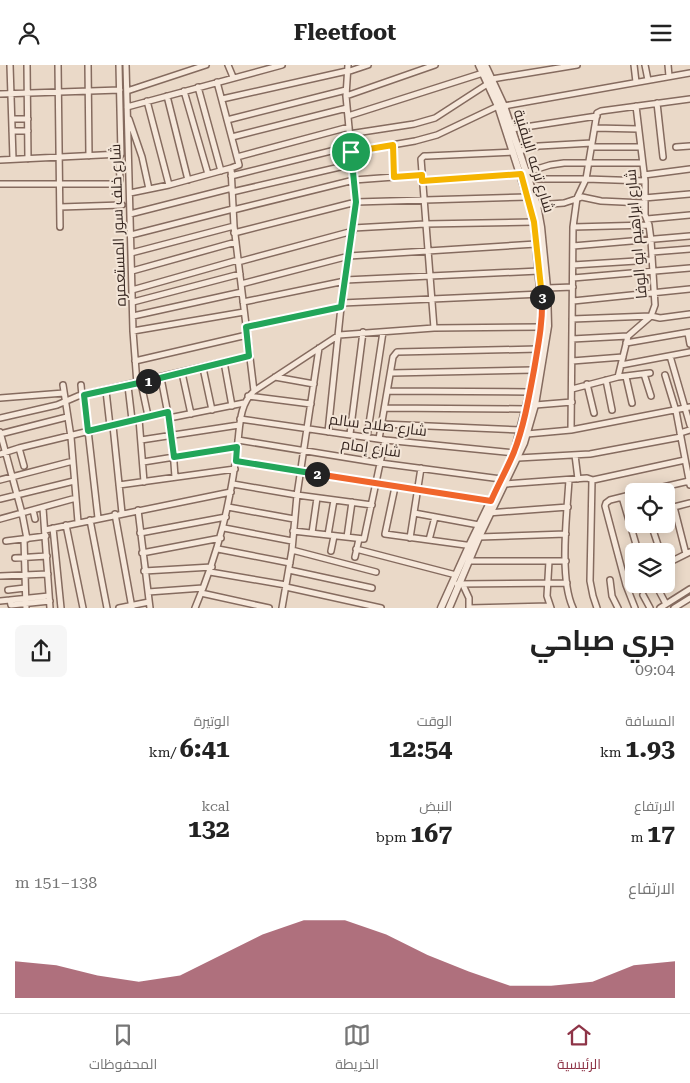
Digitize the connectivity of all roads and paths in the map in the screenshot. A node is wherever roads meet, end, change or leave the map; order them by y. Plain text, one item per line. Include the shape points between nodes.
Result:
1 (10, 65) edge
2 (27, 65) edge
3 (58, 65) edge
4 (88, 65) edge
5 (119, 65) edge
6 (206, 65) edge
7 (228, 65) edge
8 (282, 65) edge
9 (368, 65) edge
10 (435, 65) edge
11 (479, 65) edge
12 (485, 65) edge
13 (577, 65) edge
14 (634, 65) edge
15 (645, 65) edge
16 (668, 65) edge
17 (128, 66) edge
18 (266, 67) edge
19 (348, 69) edge
20 (483, 73) junction
21 (690, 73) edge
22 (669, 76) junction
23 (233, 77) junction
24 (648, 80) junction
25 (490, 81) junction
26 (217, 82) junction
27 (636, 82) junction
28 (198, 87) junction
29 (346, 90) junction
30 (88, 91) junction
31 (120, 91) junction
32 (127, 91) junction
33 (184, 91) junction
34 (58, 92) junction
35 (11, 93) junction
36 (27, 93) junction
37 (0, 94) edge
38 (167, 96) junction
39 (346, 96) junction
40 (222, 99) junction
41 (690, 99) edge
42 (147, 101) junction
43 (657, 103) junction
44 (501, 106) junction
45 (636, 106) junction
46 (347, 108) junction
47 (128, 110) junction
48 (348, 116) junction
49 (596, 116) junction
50 (12, 119) junction
51 (28, 119) junction
52 (227, 120) junction
53 (349, 127) junction
54 (595, 128) junction
55 (512, 129) junction
56 (638, 129) junction
57 (12, 131) junction
58 (28, 131) junction
59 (350, 134) junction
60 (232, 137) junction
61 (393, 145) junction
62 (592, 145) junction
63 (690, 146) edge
64 (640, 147) junction
65 (676, 147) dead end
66 (351, 149) junction
67 (516, 152) junction
68 (121, 154) junction
69 (89, 156) junction
70 (59, 157) junction
71 (237, 157) junction
72 (663, 157) dead end
73 (12, 159) junction
74 (28, 159) junction
75 (0, 160) edge
76 (642, 163) junction
77 (353, 164) junction
78 (589, 164) junction
79 (231, 168) junction
80 (690, 169) edge
81 (221, 171) junction
82 (208, 174) junction
83 (526, 175) junction
84 (231, 176) junction
85 (394, 177) junction
86 (422, 178) junction
87 (644, 178) junction
88 (586, 179) junction
89 (188, 180) junction
90 (354, 180) junction
91 (0, 184) edge
92 (60, 184) junction
93 (169, 185) junction
94 (149, 189) junction
95 (232, 190) junction
96 (130, 193) junction
97 (690, 194) edge
98 (528, 197) junction
99 (577, 198) junction
100 (424, 200) junction
101 (644, 200) junction
102 (356, 202) junction
103 (122, 205) dead end
104 (537, 205) junction
105 (60, 207) junction
106 (233, 210) junction
107 (130, 213) junction
108 (690, 215) edge
109 (647, 219) junction
110 (534, 222) junction
111 (425, 224) junction
112 (649, 225) junction
113 (234, 226) junction
114 (60, 227) dead end
115 (573, 227) junction
116 (353, 230) junction
117 (234, 233) junction
118 (131, 235) junction
119 (690, 236) edge
120 (651, 240) junction
121 (236, 242) junction
122 (536, 244) junction
123 (573, 246) junction
124 (690, 249) edge
125 (427, 251) junction
126 (652, 252) junction
127 (131, 253) junction
128 (349, 256) junction
129 (652, 260) junction
130 (238, 261) junction
131 (573, 265) junction
132 (690, 268) edge
133 (132, 271) junction
134 (539, 271) junction
135 (653, 271) junction
136 (240, 275) junction
137 (430, 276) junction
138 (573, 278) junction
139 (345, 280) junction
140 (241, 283) junction
141 (573, 287) junction
142 (547, 288) junction
143 (690, 289) edge
144 (132, 290) junction
145 (242, 292) junction
146 (655, 292) junction
147 (542, 293) junction
148 (431, 300) junction
149 (573, 301) junction
150 (133, 302) junction
151 (243, 303) junction
152 (342, 305) junction
153 (244, 312) junction
154 (690, 314) edge
155 (133, 316) junction
156 (650, 316) junction
157 (572, 319) junction
158 (246, 327) junction
159 (541, 327) junction
160 (434, 329) junction
161 (133, 331) junction
162 (363, 332) junction
163 (383, 332) junction
164 (689, 333) edge
165 (247, 335) junction
166 (339, 335) junction
167 (628, 336) junction
168 (572, 339) junction
169 (626, 343) junction
170 (690, 343) edge
171 (319, 347) junction
172 (538, 349) junction
173 (690, 352) edge
174 (249, 356) junction
175 (670, 356) junction
176 (623, 357) junction
177 (135, 361) junction
178 (572, 361) junction
179 (224, 363) junction
180 (621, 365) junction
181 (203, 367) junction
182 (534, 370) junction
183 (182, 373) junction
184 (391, 373) junction
185 (665, 375) dead end
186 (274, 377) junction
187 (618, 377) junction
188 (626, 377) junction
189 (161, 378) junction
190 (606, 379) junction
191 (139, 383) junction
192 (314, 383) junction
193 (587, 384) junction
194 (63, 385) dead end
195 (81, 385) dead end
196 (128, 386) junction
197 (572, 389) junction
198 (106, 391) junction
199 (254, 391) junction
200 (388, 391) junction
201 (530, 392) junction
202 (64, 393) junction
203 (83, 395) junction
204 (248, 396) junction
205 (651, 396) dead end
206 (0, 398) edge
207 (65, 402) junction
208 (572, 402) junction
209 (244, 403) junction
210 (632, 403) dead end
211 (310, 404) junction
212 (535, 405) junction
213 (232, 406) junction
214 (385, 408) junction
215 (688, 408) edge
216 (526, 409) junction
217 (212, 410) junction
218 (612, 410) dead end
219 (676, 411) junction
220 (594, 413) dead end
221 (191, 414) junction
222 (169, 415) junction
223 (148, 416) junction
224 (67, 417) junction
225 (0, 418) edge
226 (139, 419) junction
227 (132, 421) junction
228 (240, 422) junction
229 (382, 424) junction
230 (690, 425) edge
231 (112, 426) junction
232 (307, 429) junction
233 (571, 430) junction
234 (690, 430) edge
235 (88, 431) junction
236 (328, 431) junction
237 (524, 432) junction
238 (0, 433) edge
239 (350, 434) junction
240 (172, 435) junction
241 (681, 435) junction
242 (71, 437) junction
243 (367, 437) junction
244 (382, 439) junction
245 (141, 440) junction
246 (238, 440) junction
247 (237, 447) junction
248 (19, 448) junction
249 (304, 451) junction
250 (2, 453) edge
251 (516, 455) junction
252 (575, 455) junction
253 (174, 457) junction
254 (685, 460) junction
255 (72, 461) junction
256 (236, 461) junction
257 (143, 462) junction
258 (380, 463) junction
259 (24, 466) dead end
260 (421, 468) junction
261 (235, 469) junction
262 (300, 471) junction
263 (12, 477) junction
264 (175, 477) junction
265 (578, 479) junction
266 (0, 480) edge
267 (569, 480) junction
268 (592, 480) junction
269 (74, 481) junction
270 (144, 481) junction
271 (503, 482) junction
272 (690, 483) edge
273 (233, 484) junction
274 (375, 484) junction
275 (118, 485) junction
276 (675, 486) edge
277 (395, 487) junction
278 (418, 490) junction
279 (231, 492) junction
280 (17, 495) junction
281 (297, 495) junction
282 (625, 496) edge
283 (622, 497) junction
284 (76, 498) junction
285 (317, 498) junction
286 (0, 499) edge
287 (334, 500) junction
288 (491, 501) junction
289 (352, 502) junction
290 (690, 503) edge
291 (372, 505) junction
292 (43, 507) junction
293 (228, 507) junction
294 (568, 507) junction
295 (675, 507) edge
296 (33, 510) junction
297 (138, 510) junction
298 (675, 510) edge
299 (22, 513) junction
300 (122, 513) junction
301 (414, 513) junction
302 (488, 513) junction
303 (115, 514) junction
304 (226, 517) junction
305 (435, 517) junction
306 (98, 518) junction
307 (0, 519) edge
308 (35, 519) dead end
309 (294, 519) junction
310 (90, 520) junction
311 (78, 522) junction
312 (66, 525) junction
313 (479, 525) junction
314 (53, 528) junction
315 (224, 528) junction
316 (45, 530) junction
317 (293, 531) junction
318 (140, 533) junction
319 (312, 533) junction
320 (566, 534) junction
321 (331, 535) junction
322 (46, 536) junction
323 (347, 537) junction
324 (480, 537) junction
325 (221, 538) junction
326 (410, 538) junction
327 (25, 539) junction
328 (361, 539) junction
329 (6, 541) dead end
330 (292, 541) junction
331 (429, 541) junction
332 (636, 543) edge
333 (472, 546) junction
334 (218, 549) junction
335 (356, 549) junction
336 (292, 550) junction
337 (331, 551) dead end
338 (142, 553) junction
339 (688, 553) edge
340 (47, 556) junction
341 (24, 557) junction
342 (354, 557) dead end
343 (14, 558) dead end
344 (675, 560) edge
345 (469, 561) junction
346 (549, 561) junction
347 (566, 561) junction
348 (290, 563) junction
349 (211, 569) junction
350 (289, 570) junction
351 (144, 571) junction
352 (376, 572) dead end
353 (48, 574) junction
354 (456, 575) junction
355 (0, 576) edge
356 (25, 576) junction
357 (610, 580) dead end
358 (625, 581) edge
359 (548, 583) junction
360 (567, 583) junction
361 (458, 584) junction
362 (286, 586) junction
363 (25, 588) junction
364 (372, 588) dead end
365 (8, 589) dead end
366 (690, 589) edge
367 (148, 591) junction
368 (202, 591) junction
369 (629, 593) edge
370 (660, 593) edge
371 (643, 595) dead end
372 (50, 598) junction
373 (690, 598) edge
374 (0, 601) edge
375 (448, 603) edge
376 (26, 604) edge
377 (666, 604) junction
378 (150, 605) edge
379 (132, 607) edge
380 (551, 607) edge
381 (50, 608) edge
382 (61, 608) edge
383 (83, 608) edge
384 (108, 608) edge
385 (120, 608) edge
386 (195, 608) edge
387 (269, 608) edge
388 (282, 608) edge
389 (381, 608) edge
390 (442, 608) edge
391 (469, 608) edge
392 (573, 608) edge
393 (597, 608) edge
394 (618, 608) edge
395 (635, 608) edge
396 (650, 608) edge
397 (660, 608) edge
398 (674, 608) edge

1 - 35 street
2 - 36 street
3 - 34 street
4 - 30 street
5 - 31 street
6 - 32 street
7 - 23 street
8 - 18 street
9 - 19 street
10 - 39 street
11 - 20 street, شارع ترعه البلقنية
12 - 25 street, شارع ترعه البلقنية
13 - 25 street
14 - 27 street
15 - 24 street
16 - 22 street
17 - 32 street, شارع خلف سور المستعمره
18 - 23 street
19 - 29 street
19 - 40 street
20 - 25 street, شارع ترعه البلقنية
20 - 48 street
21 - 22 street
22 - 24 street
23 - 26 street
24 - 27 street
25 - 44 street, شارع ترعه البلقنية
25 - 59 street via 435,118
26 - 28 street
26 - 40 street
27 - 44 street
28 - 33 street
28 - 81 street
29 - 39 street
29 - 52 street
30 - 31 street
30 - 34 street
30 - 69 street
31 - 68 street
32 - 47 street, شارع خلف سور المستعمره
33 - 38 street
33 - 82 street
34 - 36 street
34 - 70 street
35 - 36 street
35 - 37 street
35 - 50 street
36 - 51 street
38 - 42 street
38 - 89 street
39 - 46 street
40 - 52 street
41 - 43 street
42 - 47 street
42 - 93 street
43 - 45 street
43 - 72 street
44 - 55 street, شارع ترعه البلقنية
44 - 61 street via 437,135
44 - 67 street, شارع ترعه البلقنية
45 - 49 street via 600,111
45 - 56 street, شارع ابراهيم ابو الوفا
46 - 48 street
46 - 60 street
47 - 94 street
47 - 96 street, شارع خلف سور المستعمره
48 - 53 street
49 - 54 street
49 - 55 street
50 - 51 street
50 - 57 street
51 - 58 street
52 - 60 street
53 - 59 street
53 - 71 street
54 - 56 street
54 - 62 street
55 - 67 street, شارع ترعه البلقنية
56 - 64 street, شارع ابراهيم ابو الوفا
57 - 58 street
57 - 73 street
58 - 74 street
59 - 66 street
60 - 71 street
61 - 66 street
61 - 85 street
62 - 64 street
62 - 67 street via 539,146
62 - 78 street
63 - 65 street
64 - 76 street, شارع ابراهيم ابو الوفا
66 - 77 street
66 - 84 street
67 - 83 street, شارع ترعه البلقنية
67 - 86 street via 424,156 421,159
68 - 69 street
68 - 92 street via 120,182 117,184
69 - 70 street
70 - 74 street
70 - 92 street
71 - 79 street via 239,165
73 - 74 street
73 - 75 street
76 - 78 street
76 - 87 street, شارع ابراهيم ابو الوفا
77 - 90 street
77 - 95 street
78 - 83 street via 557,163
78 - 88 street
79 - 81 street
79 - 84 street
80 - 87 street
81 - 82 street
82 - 89 street
83 - 86 street
83 - 88 street
83 - 98 street, شارع ترعه البلقنية
83 - 104 street, شارع ترعه البلقنية
84 - 95 street
85 - 86 street
85 - 90 street
86 - 100 street
87 - 88 street
87 - 101 street, شارع ابراهيم ابو الوفا
88 - 99 street
89 - 93 street
90 - 102 street
90 - 106 street
91 - 92 street
92 - 105 street
93 - 94 street
94 - 96 street
95 - 106 street
95 - 107 street
96 - 107 street, شارع خلف سور المستعمره
97 - 101 street
98 - 100 street
98 - 110 street, شارع ترعه البلقنية
99 - 101 street
99 - 104 street via 564,203
99 - 115 street
100 - 102 street
100 - 111 street
101 - 109 street, شارع ابراهيم ابو الوفا
102 - 116 street
102 - 117 street
103 - 105 street
104 - 142 street, شارع ترعه البلقنية
105 - 114 street
106 - 113 street
106 - 118 street
107 - 118 street, شارع خلف سور المستعمره
108 - 109 street
109 - 112 street, شارع ابراهيم ابو الوفا
110 - 111 street
110 - 122 street, شارع ترعه البلقنية
111 - 116 street
111 - 125 street
112 - 115 street
112 - 120 street, شارع ابراهيم ابو الوفا
113 - 117 street
113 - 127 street
115 - 123 street
116 - 128 street
116 - 130 street
117 - 121 street
118 - 127 street, شارع خلف سور المستعمره
119 - 120 street
120 - 123 street
120 - 126 street, شارع ابراهيم ابو الوفا
121 - 130 street
121 - 133 street
122 - 125 street
122 - 134 street, شارع ترعه البلقنية
123 - 131 street
124 - 126 street
125 - 128 street
125 - 137 street
126 - 129 street, شارع ابراهيم ابو الوفا
127 - 133 street, شارع خلف سور المستعمره
128 - 139 street
128 - 140 street
129 - 131 street
129 - 135 street, شارع ابراهيم ابو الوفا
130 - 136 street
130 - 144 street
131 - 138 street
132 - 135 street
133 - 144 street, شارع خلف سور المستعمره
134 - 137 street
134 - 147 street, شارع ترعه البلقنية
135 - 138 street
135 - 146 street, شارع ابراهيم ابو الوفا
136 - 140 street
136 - 150 street
137 - 139 street
137 - 148 street
138 - 141 street
139 - 151 street
139 - 152 street
140 - 145 street
141 - 142 street
141 - 149 street
142 - 212 street, شارع ترعه البلقنية via 548,326
143 - 146 street
144 - 150 street, شارع خلف سور المستعمره
145 - 151 street
145 - 155 street
146 - 149 street
146 - 156 street, شارع ابراهيم ابو الوفا
147 - 148 street
147 - 159 street, شارع ترعه البلقنية
148 - 152 street
148 - 160 street
149 - 157 street
150 - 155 street, شارع خلف سور المستعمره
151 - 153 street
152 - 158 street
152 - 166 street
153 - 158 street
153 - 161 street
154 - 156 street
155 - 161 street, شارع خلف سور المستعمره
156 - 157 street
156 - 167 street, شارع ابراهيم ابو الوفا
157 - 168 street
158 - 165 street
159 - 160 street
159 - 172 street, شارع ترعه البلقنية
160 - 163 street
161 - 177 street, شارع خلف سور المستعمره
162 - 163 street
162 - 166 street
162 - 239 street
163 - 243 street
164 - 169 street
164 - 170 street
165 - 174 street
165 - 177 street
166 - 171 street
166 - 236 street
167 - 168 street
167 - 169 street
168 - 178 street
169 - 176 street
171 - 186 street
171 - 192 street
172 - 182 street, شارع ترعه البلقنية
172 - 184 street via 399,352 393,357
173 - 175 street
174 - 179 street
174 - 199 street
175 - 180 street
175 - 215 street
176 - 178 street
176 - 180 street
177 - 191 street, شارع خلف سور المستعمره
178 - 197 street
179 - 181 street
179 - 213 street
180 - 187 street
181 - 183 street
181 - 217 street
182 - 184 street
182 - 201 street, شارع ترعه البلقنية
183 - 189 street
183 - 221 street
184 - 200 street
185 - 219 street
186 - 192 street
186 - 199 street
187 - 188 street
187 - 190 street
188 - 205 street via 647,374
188 - 210 street
189 - 191 street
189 - 222 street
190 - 193 street
190 - 218 street
191 - 196 street
191 - 223 street, شارع خلف سور المستعمره
192 - 211 street
193 - 197 street
193 - 220 street
194 - 202 street
195 - 203 street
196 - 198 street
196 - 227 street
197 - 208 street
198 - 203 street
198 - 231 street
199 - 204 street
200 - 201 street
200 - 214 street
201 - 216 street, شارع ترعه البلقنية
202 - 206 street
202 - 207 street
203 - 207 street
203 - 235 street
204 - 209 street
204 - 211 street
207 - 224 street
207 - 225 street
208 - 212 street
208 - 233 street
209 - 213 street
209 - 228 street
211 - 232 street
212 - 237 street, شارع ترعه البلقنية
213 - 217 street
214 - 216 street
214 - 229 street
215 - 219 street
215 - 230 street
216 - 237 street, شارع ترعه البلقنية
217 - 221 street
219 - 233 street
219 - 241 street
221 - 222 street
222 - 223 street
222 - 240 street
223 - 226 street
224 - 238 street
224 - 242 street
226 - 227 street
226 - 245 street
227 - 231 street
228 - 232 street, شارع صلاح سالم
228 - 240 street, شارع صلاح سالم
228 - 246 street
229 - 237 street
229 - 244 street
231 - 235 street
231 - 275 street
232 - 236 street, شارع صلاح سالم
232 - 249 street
233 - 237 street
234 - 241 street, شارع صلاح سالم
235 - 242 street
235 - 306 street
236 - 239 street, شارع صلاح سالم
237 - 251 street, شارع ترعه البلقنية
238 - 250 street
239 - 243 street, شارع صلاح سالم
240 - 245 street, شارع صلاح سالم
240 - 253 street
241 - 252 street, شارع صلاح سالم
241 - 254 street
242 - 248 street
242 - 255 street
243 - 244 street, شارع صلاح سالم
244 - 251 street, شارع صلاح سالم
244 - 258 street
245 - 257 street
246 - 247 street
246 - 249 street, شارع إمام
247 - 253 street
247 - 256 street
248 - 250 street
248 - 259 street
249 - 258 street, شارع إمام
249 - 262 street
250 - 263 street
251 - 252 street, شارع صلاح سالم
251 - 271 street, شارع ترعه البلقنية
252 - 265 street
253 - 257 street
253 - 264 street
254 - 268 street, شارع إمام
254 - 272 street
255 - 263 street
255 - 269 street
256 - 261 street
256 - 262 street
257 - 270 street
258 - 260 street, شارع إمام
258 - 274 street
260 - 271 street, شارع إمام
260 - 278 street
261 - 264 street
261 - 273 street
262 - 274 street
262 - 281 street
263 - 266 street
263 - 280 street
264 - 270 street
265 - 267 street, شارع إمام
265 - 268 street, شارع إمام
267 - 271 street, شارع إمام
267 - 294 street
268 - 393 street via 590,581
269 - 280 street
269 - 284 street
270 - 275 street
271 - 288 street, شارع ترعه البلقنية
271 - 302 street, شارع ترعه البلقنية
272 - 276 street
273 - 279 street
273 - 281 street
274 - 277 street
274 - 291 street
275 - 300 street
277 - 278 street
277 - 326 street via 385,534
278 - 288 street
278 - 301 street
279 - 293 street
279 - 297 street
280 - 286 street
280 - 299 street
281 - 285 street
281 - 309 street
282 - 283 street
283 - 332 street
283 - 358 street via 610,500 606,508
284 - 292 street
284 - 311 street
285 - 287 street
285 - 319 street
287 - 289 street
287 - 321 street
288 - 302 street, شارع ترعه البلقنية
289 - 291 street
289 - 323 street
290 - 295 street
291 - 328 street via 364,539
292 - 296 street
292 - 316 street
293 - 304 street
293 - 309 street
294 - 302 street
294 - 320 street
296 - 299 street
296 - 308 street
297 - 300 street
297 - 318 street
298 - 339 street
299 - 307 street
299 - 327 street
300 - 303 street
301 - 305 street
301 - 326 street
302 - 313 street, شارع ترعه البلقنية
302 - 324 street, شارع ترعه البلقنية
303 - 306 street
303 - 379 street
304 - 315 street
304 - 318 street
305 - 313 street
305 - 331 street
306 - 310 street
309 - 317 street
310 - 311 street
310 - 384 street
311 - 312 street
312 - 314 street
312 - 383 street
313 - 333 street, شارع ترعه البلقنية
314 - 316 street
314 - 382 street
315 - 325 street
315 - 330 street
316 - 322 street
317 - 319 street
317 - 330 street
318 - 338 street
319 - 321 street
320 - 324 street
320 - 347 street
321 - 323 street
321 - 337 street
322 - 327 street
322 - 340 street
323 - 328 street
324 - 333 street, شارع ترعه البلقنية
325 - 334 street
325 - 338 street
326 - 331 street
327 - 329 street
327 - 341 street
328 - 335 street
330 - 336 street
331 - 333 street
333 - 345 street, شارع ترعه البلقنية
333 - 354 street, شارع ترعه البلقنية
334 - 348 street
334 - 349 street
335 - 342 street
335 - 354 street
336 - 348 street
336 - 352 street
338 - 351 street
339 - 344 street
340 - 341 street
340 - 353 street
341 - 343 street
341 - 356 street
345 - 346 street
345 - 361 street, شارع ترعه البلقنية
346 - 347 street
346 - 359 street
347 - 360 street
348 - 350 street
349 - 351 street
349 - 362 street
349 - 368 street
350 - 362 street
350 - 364 street
351 - 367 street
353 - 356 street
353 - 372 street
354 - 361 street, شارع ترعه البلقنية
355 - 356 street
356 - 363 street
357 - 394 street
359 - 360 street
359 - 361 street
359 - 380 street via 547,599
360 - 392 street
361 - 375 street, شارع ترعه البلقنية
361 - 391 street via 469,598
362 - 388 street
362 - 389 street
363 - 365 street
363 - 376 street
366 - 377 street
367 - 368 street
367 - 378 street
368 - 386 street
368 - 387 street
369 - 395 street
370 - 377 street
371 - 396 street
372 - 376 street
372 - 381 street
373 - 398 street
374 - 376 street
375 - 390 street, شارع ترعه البلقنية
377 - 397 street
378 - 379 street
379 - 385 street
380 - 391 street

